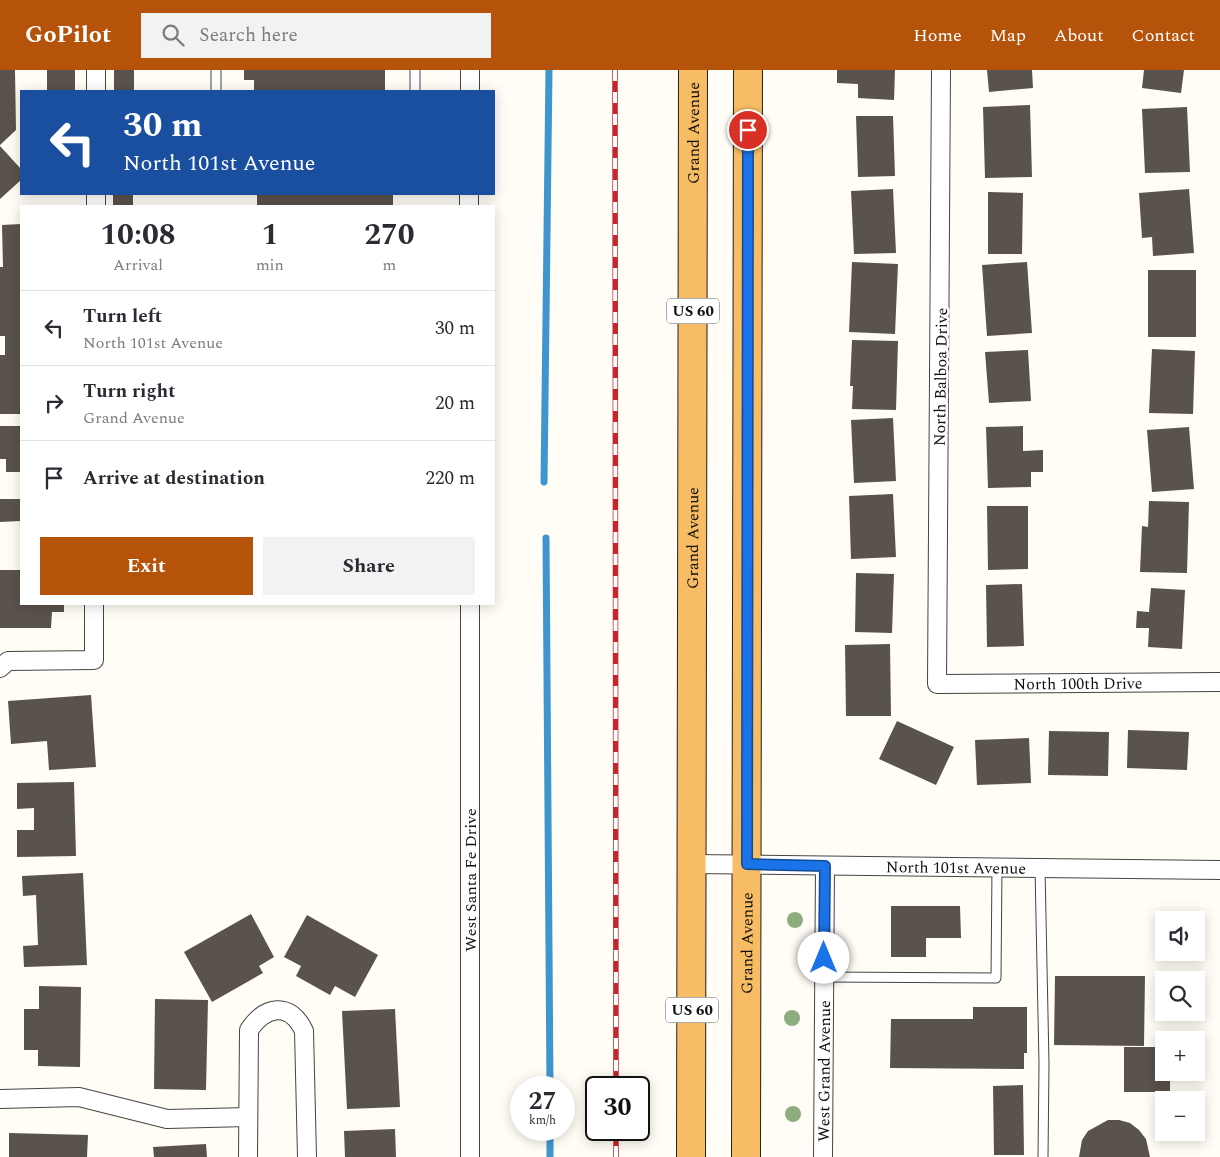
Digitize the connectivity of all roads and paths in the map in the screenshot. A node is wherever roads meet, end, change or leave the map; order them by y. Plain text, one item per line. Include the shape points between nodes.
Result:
1 (96, 70) edge
2 (216, 70) edge
3 (414, 70) edge
4 (470, 70) edge
5 (693, 70) edge
6 (748, 70) edge
7 (941, 70) edge
8 (96, 90) edge
9 (216, 90) edge
10 (415, 90) edge
11 (470, 90) edge
12 (94, 605) edge
13 (470, 605) edge
14 (0, 668) edge
15 (1220, 682) edge
16 (937, 684) joint
17 (692, 864) junction
18 (747, 864) junction
19 (825, 866) junction
20 (997, 867) junction
21 (1040, 868) junction
22 (1220, 870) edge
23 (824, 977) junction
24 (0, 1099) edge
25 (248, 1117) junction
26 (248, 1157) edge
27 (307, 1157) edge
28 (470, 1157) edge
29 (691, 1157) edge
30 (746, 1157) edge
31 (823, 1157) edge
32 (1043, 1157) edge

1 - 8 street
2 - 9 lane
3 - 10 lane
4 - 11 street
5 - 17 highway, Grand Avenue / US 60
6 - 18 highway, Grand Avenue
7 - 16 street, North Balboa Drive
12 - 14 street via 94,660 8,661
13 - 28 street, West Santa Fe Drive
15 - 16 street, North 100th Drive
17 - 18 street, North 101st Avenue
17 - 29 highway, Grand Avenue / US 60
18 - 19 street, North 101st Avenue
18 - 30 highway, Grand Avenue
19 - 20 street, North 101st Avenue
19 - 23 street, West Grand Avenue
20 - 21 street, North 101st Avenue
20 - 23 lane via 996,978
21 - 22 street, North 101st Avenue
21 - 32 lane
23 - 31 street, West Grand Avenue
24 - 25 street via 79,1097 167,1119
25 - 26 street
25 - 27 street via 248,1030 266,1012 291,1013 300,1021 306,1043

